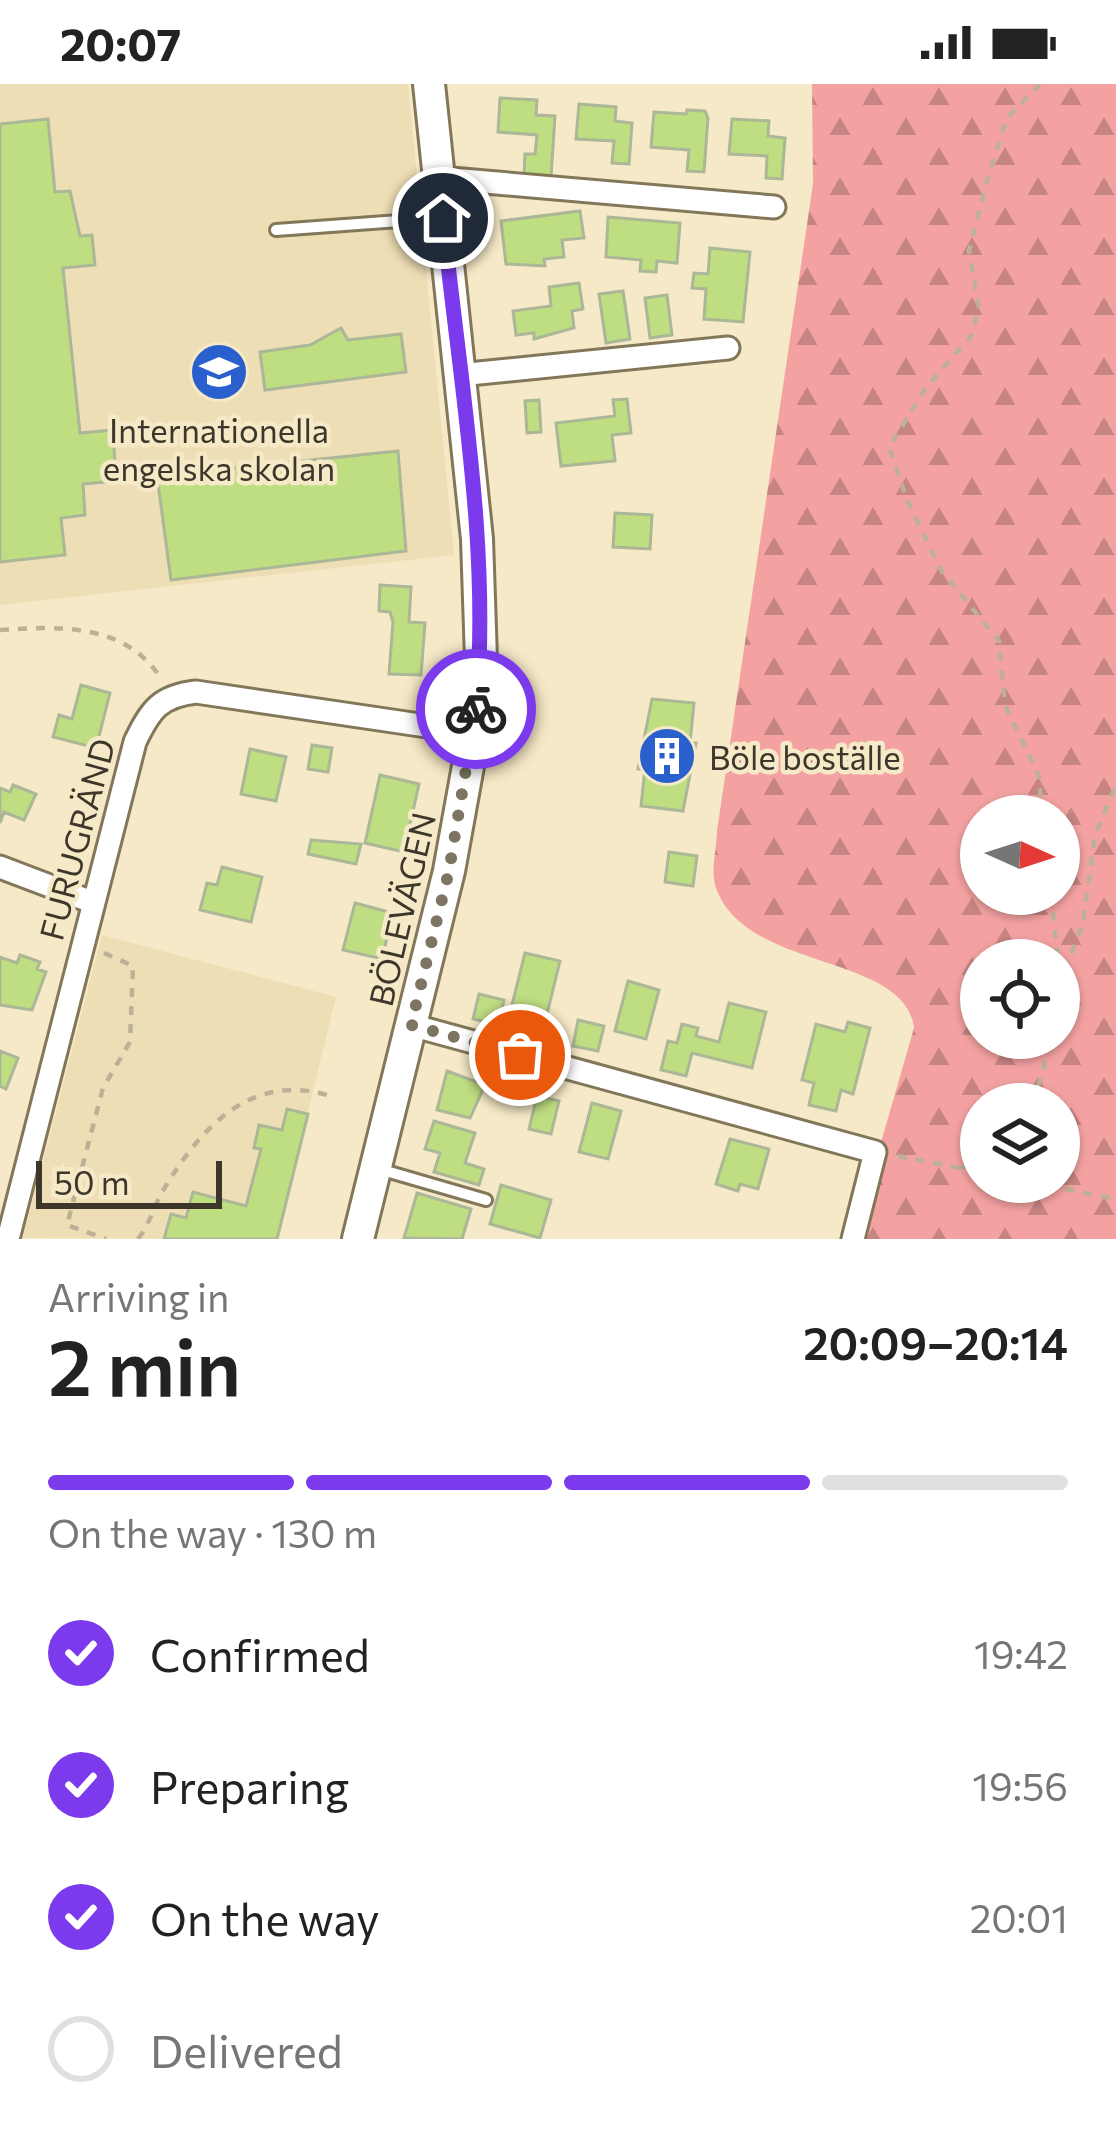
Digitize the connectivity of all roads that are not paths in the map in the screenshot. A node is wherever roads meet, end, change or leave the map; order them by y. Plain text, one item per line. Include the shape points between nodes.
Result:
1 (429, 84) edge
2 (439, 178) junction
3 (774, 207) dead end
4 (443, 218) junction
5 (276, 230) dead end
6 (728, 348) dead end
7 (459, 375) junction
8 (474, 733) junction
9 (0, 867) edge
10 (92, 902) junction
11 (411, 1025) junction
12 (376, 1168) junction
13 (486, 1200) dead end
14 (8, 1239) edge
15 (358, 1239) edge
16 (853, 1239) edge

1 - 2 street, BÖLEVÄGEN
2 - 3 street
2 - 4 street, BÖLEVÄGEN
4 - 5 lane
4 - 7 street, BÖLEVÄGEN
6 - 7 street
7 - 8 street, BÖLEVÄGEN via 476,539 481,659
8 - 10 street, FURUGRÄND via 172,695 150,709 135,742
8 - 11 street, BÖLEVÄGEN
9 - 10 street
10 - 14 street, FURUGRÄND
11 - 12 street, BÖLEVÄGEN
11 - 16 street via 875,1152
12 - 13 lane
12 - 15 street, BÖLEVÄGEN

